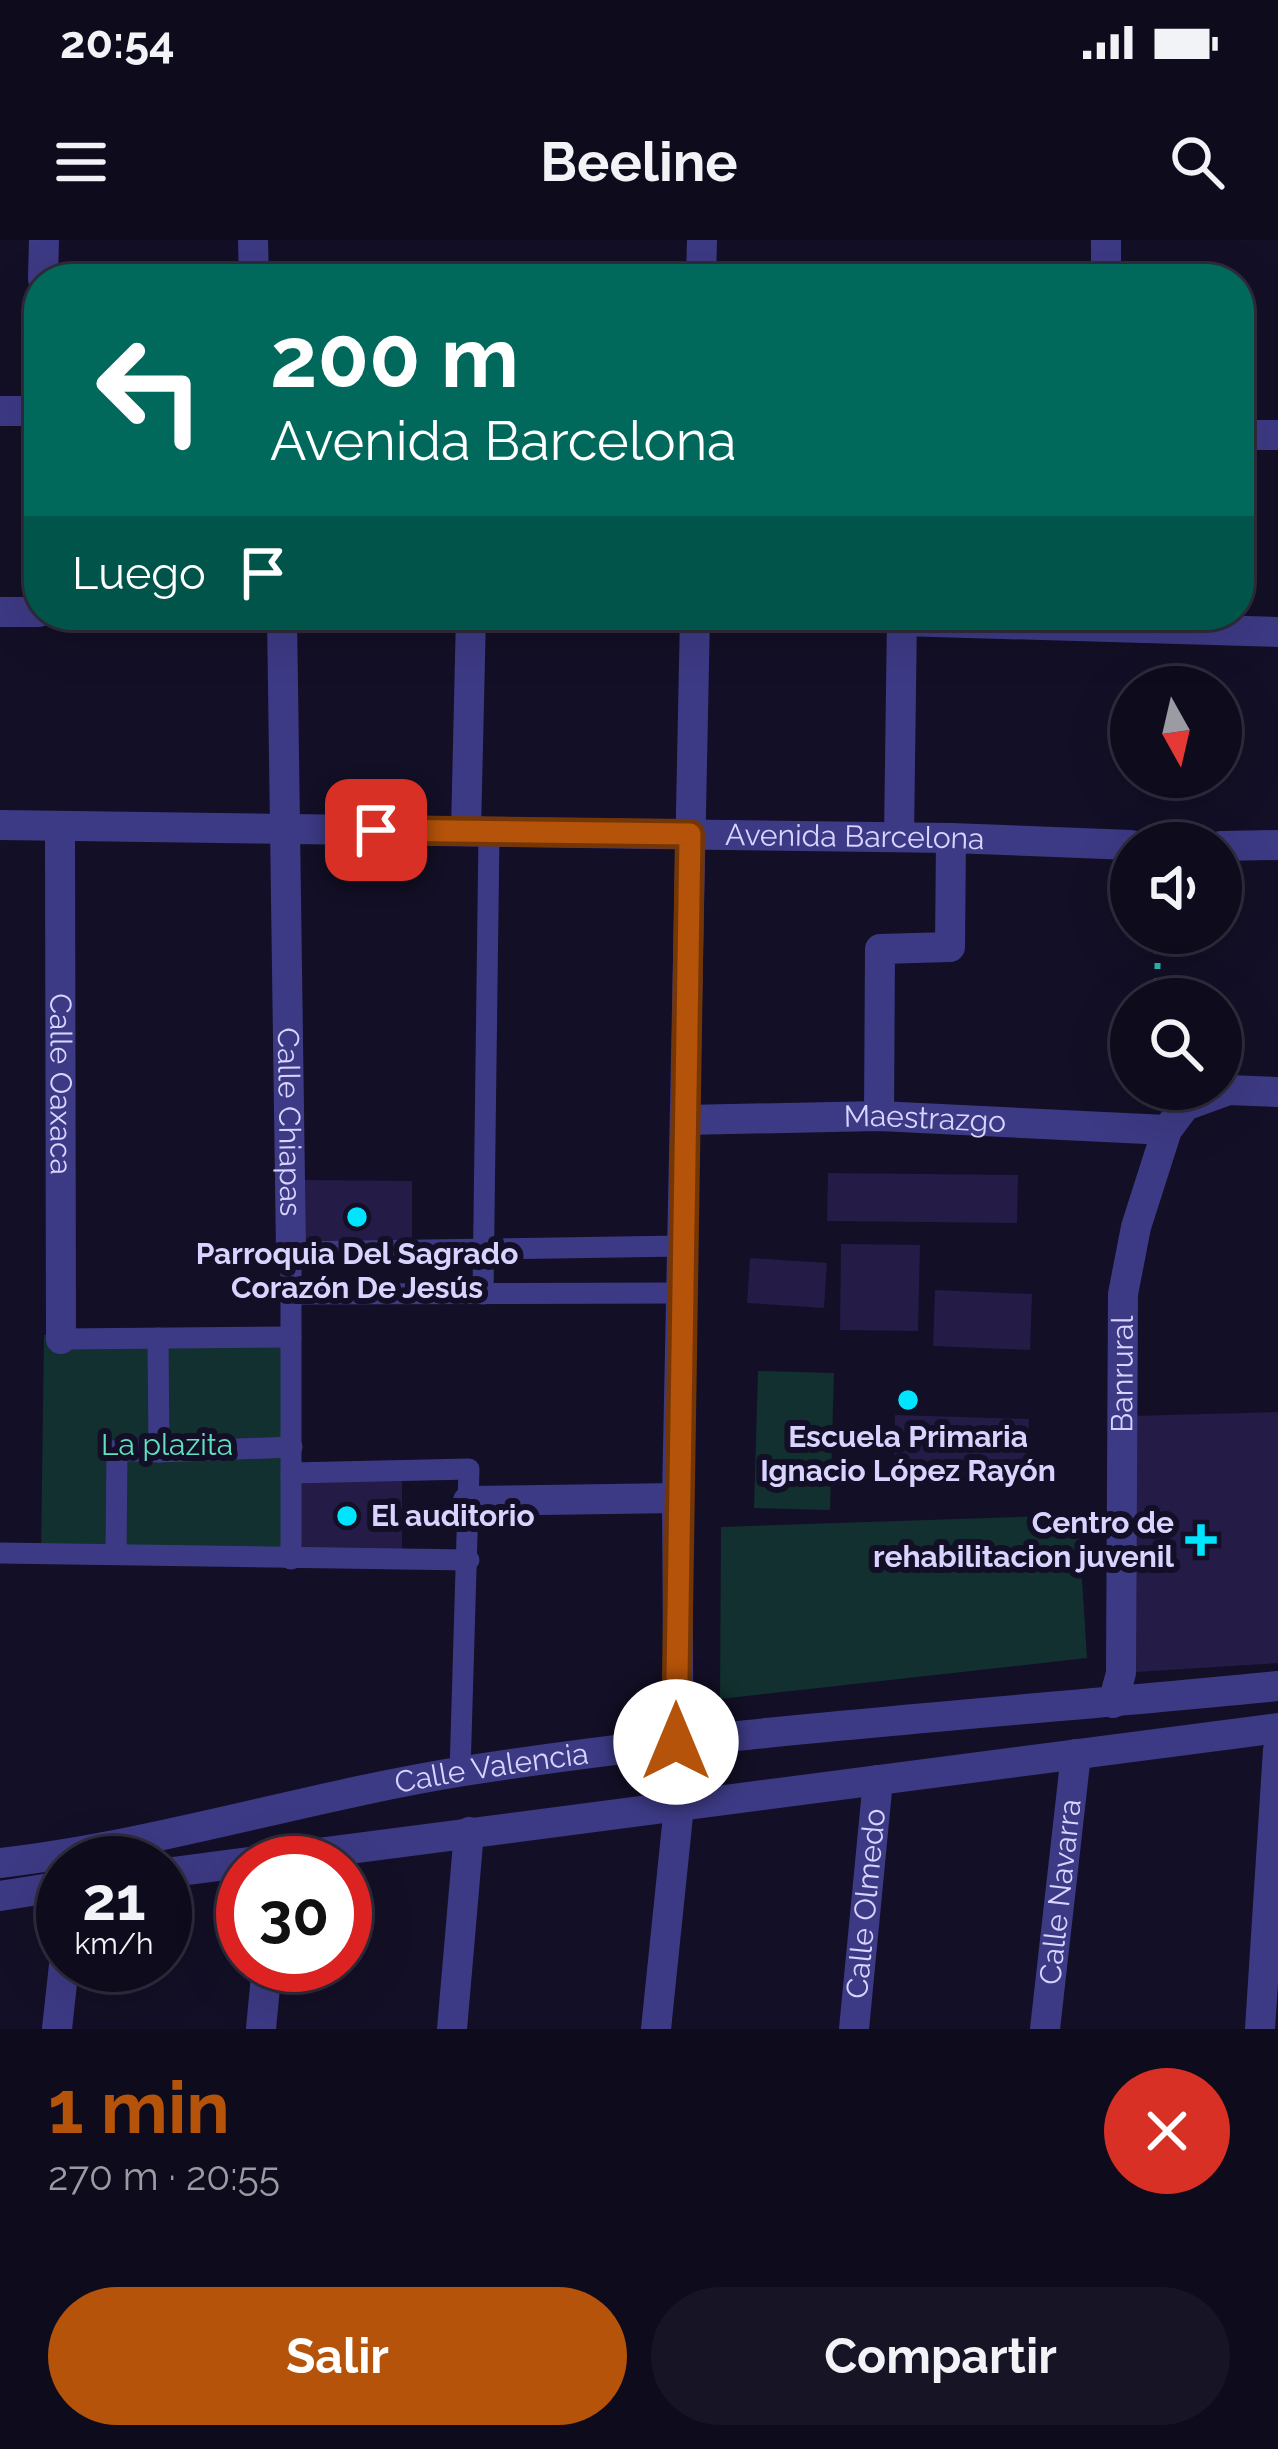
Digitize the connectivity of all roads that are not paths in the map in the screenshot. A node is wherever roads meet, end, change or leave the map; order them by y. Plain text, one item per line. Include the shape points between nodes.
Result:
1 (282, 630) edge
2 (471, 630) edge
3 (695, 630) edge
4 (902, 630) edge
5 (1224, 630) edge
6 (1278, 632) edge
7 (0, 825) edge
8 (60, 826) junction
9 (287, 829) junction
10 (477, 831) junction
11 (690, 834) junction
12 (899, 837) junction
13 (951, 838) junction
14 (1110, 844) edge
15 (1278, 845) edge
16 (1242, 846) edge
17 (1278, 1092) edge
18 (879, 1116) junction
19 (685, 1120) junction
20 (1167, 1130) junction
21 (682, 1246) junction
22 (484, 1250) junction
23 (290, 1252) junction
24 (681, 1293) junction
25 (291, 1294) junction
26 (483, 1294) junction
27 (291, 1337) junction
28 (158, 1338) junction
29 (61, 1339) joint
30 (292, 1447) junction
31 (159, 1452) junction
32 (291, 1473) junction
33 (677, 1498) junction
34 (469, 1501) junction
35 (0, 1552) edge
36 (116, 1554) junction
37 (291, 1558) junction
38 (469, 1560) junction
39 (1278, 1686) edge
40 (1113, 1702) junction
41 (1278, 1728) edge
42 (676, 1742) junction
43 (1278, 1750) edge
44 (1076, 1754) junction
45 (460, 1772) junction
46 (878, 1780) junction
47 (679, 1806) junction
48 (469, 1832) junction
49 (192, 1837) edge
50 (372, 1846) edge
51 (0, 1863) edge
52 (36, 1866) edge
53 (36, 1881) edge
54 (0, 1896) edge
55 (61, 1992) edge
56 (264, 1992) edge
57 (57, 2029) edge
58 (261, 2029) edge
59 (452, 2029) edge
60 (656, 2029) edge
61 (854, 2029) edge
62 (1045, 2029) edge
63 (1260, 2029) edge

1 - 9 street, Calle Chiapas
2 - 10 street
3 - 11 street
4 - 12 street
5 - 6 street
7 - 8 street, Avenida Barcelona
8 - 9 street, Avenida Barcelona
8 - 29 street, Calle Oaxaca
9 - 10 street, Avenida Barcelona
9 - 23 street, Calle Chiapas
10 - 11 street, Avenida Barcelona
10 - 22 street
11 - 12 street, Avenida Barcelona
11 - 19 street
12 - 13 street, Avenida Barcelona
13 - 14 street, Avenida Barcelona
13 - 18 street via 950,947 880,949
15 - 16 street
17 - 20 street via 1229,1090 1185,1106
18 - 19 street, Maestrazgo
18 - 20 street, Maestrazgo
19 - 21 street
20 - 40 street, Banrural via 1123,1294 1120,1673
21 - 22 street
21 - 24 street
22 - 23 street
22 - 26 street
23 - 25 street, Calle Chiapas
24 - 26 street
24 - 33 street
25 - 26 street
25 - 27 street, Calle Chiapas
27 - 28 street
27 - 30 street, Calle Chiapas
28 - 29 street
28 - 31 street
30 - 31 street
30 - 32 street, Calle Chiapas
31 - 36 street via 117,1450
32 - 34 street via 469,1469
32 - 37 street, Calle Chiapas
33 - 34 street
33 - 42 street
34 - 38 street
35 - 36 street
36 - 37 street
37 - 38 street
38 - 45 street
39 - 40 street, Calle Valencia
40 - 42 street, Calle Valencia
41 - 44 street, Calle Valencia
42 - 45 street, Calle Valencia
42 - 47 street
43 - 63 street
44 - 46 street, Calle Valencia
44 - 62 street, Calle Navarra
45 - 49 street, Calle Valencia
46 - 47 street, Calle Valencia
46 - 61 street, Calle Olmedo
47 - 48 street, Calle Valencia
47 - 60 street
48 - 50 street, Calle Valencia
48 - 59 street
51 - 52 street, Calle Valencia
53 - 54 street, Calle Valencia
55 - 57 street
56 - 58 street

